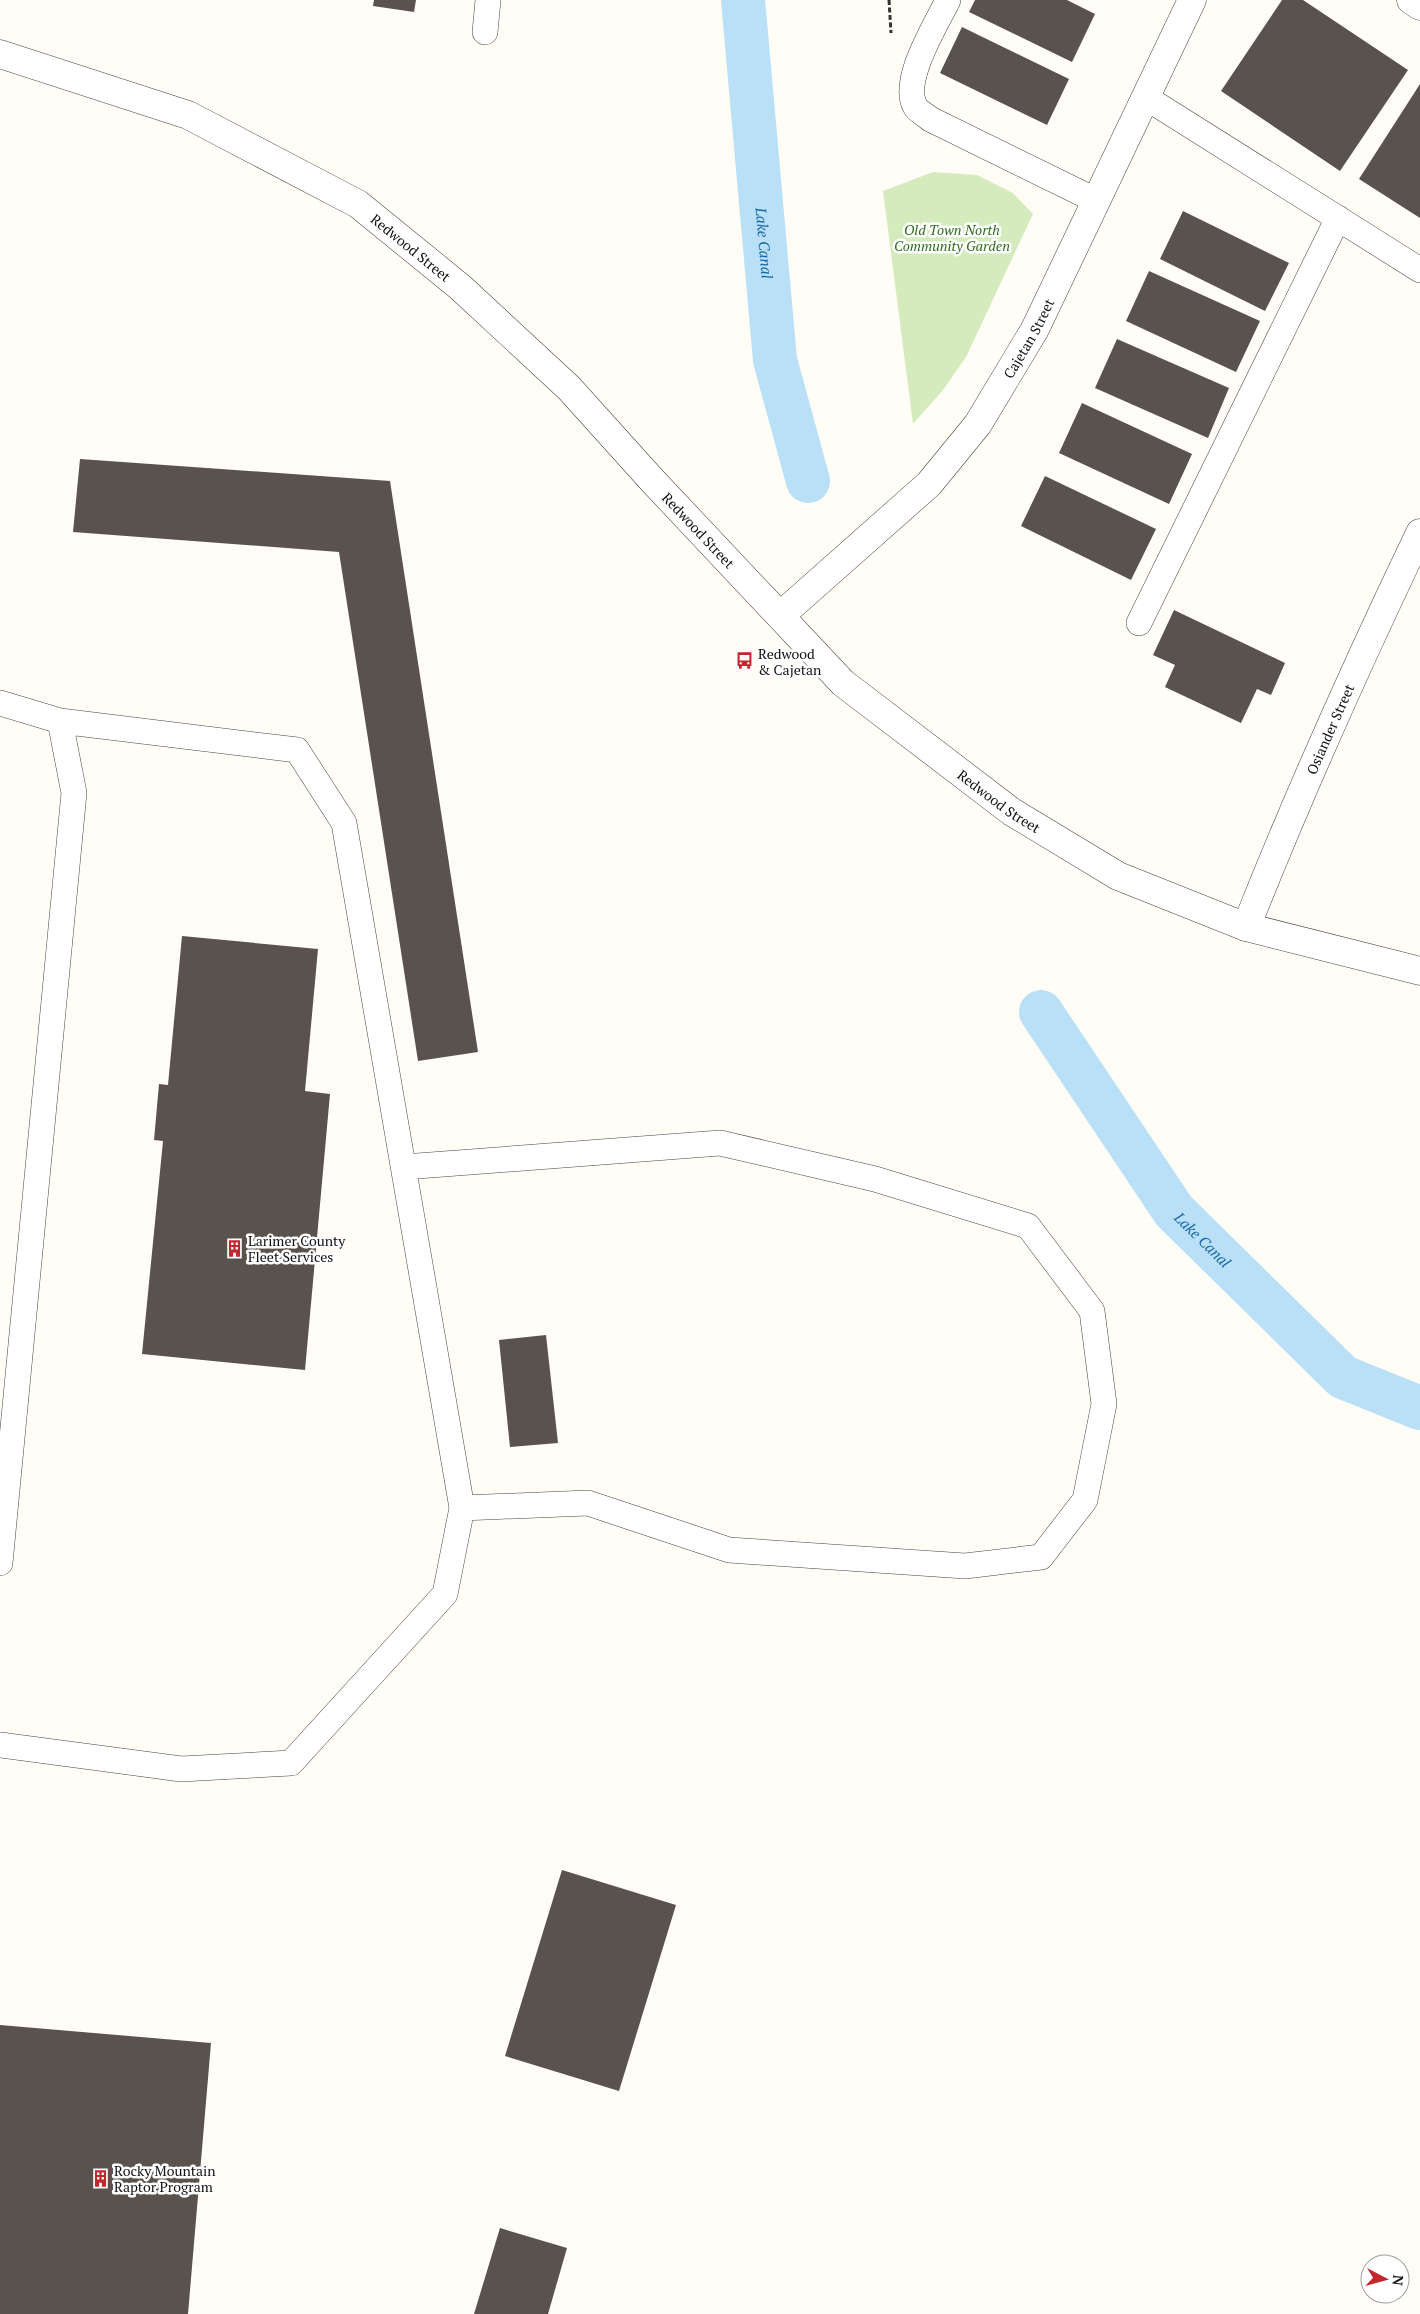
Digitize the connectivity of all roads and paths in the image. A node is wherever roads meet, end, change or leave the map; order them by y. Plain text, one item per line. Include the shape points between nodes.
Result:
1 (488, 0) edge
2 (948, 0) edge
3 (1192, 0) edge
4 (1411, 0) edge
5 (1420, 6) edge
6 (484, 32) dead end
7 (0, 54) edge
8 (1145, 96) junction
9 (1097, 200) junction
10 (1338, 218) junction
11 (1420, 270) edge
12 (1420, 534) edge
13 (780, 616) junction
14 (1139, 623) dead end
15 (0, 703) edge
16 (60, 721) junction
17 (1246, 927) junction
18 (1420, 971) edge
19 (404, 1167) junction
20 (462, 1508) junction
21 (0, 1563) edge
22 (0, 1745) edge

1 - 6 lane
2 - 9 lane via 913,75 911,90 915,107 930,119
3 - 8 street, Cajetan Street
4 - 5 street
7 - 13 street, Redwood Street via 188,115 358,204 460,287 569,388
8 - 9 street, Cajetan Street
8 - 10 lane
9 - 13 street, Cajetan Street via 1035,329 978,424 929,484
10 - 11 lane
10 - 14 lane
12 - 17 street, Osiander Street via 1386,604
13 - 17 street, Redwood Street via 843,683 1012,812 1118,876
15 - 16 lane
16 - 19 lane via 297,750 344,823
16 - 21 lane via 74,793
17 - 18 street, Redwood Street
19 - 20 lane
19 - 20 lane via 720,1143 875,1179 1028,1226 1092,1311 1104,1404 1087,1491 1085,1500 1040,1557 965,1566 728,1550 588,1503
20 - 22 lane via 445,1594 291,1763 181,1769

